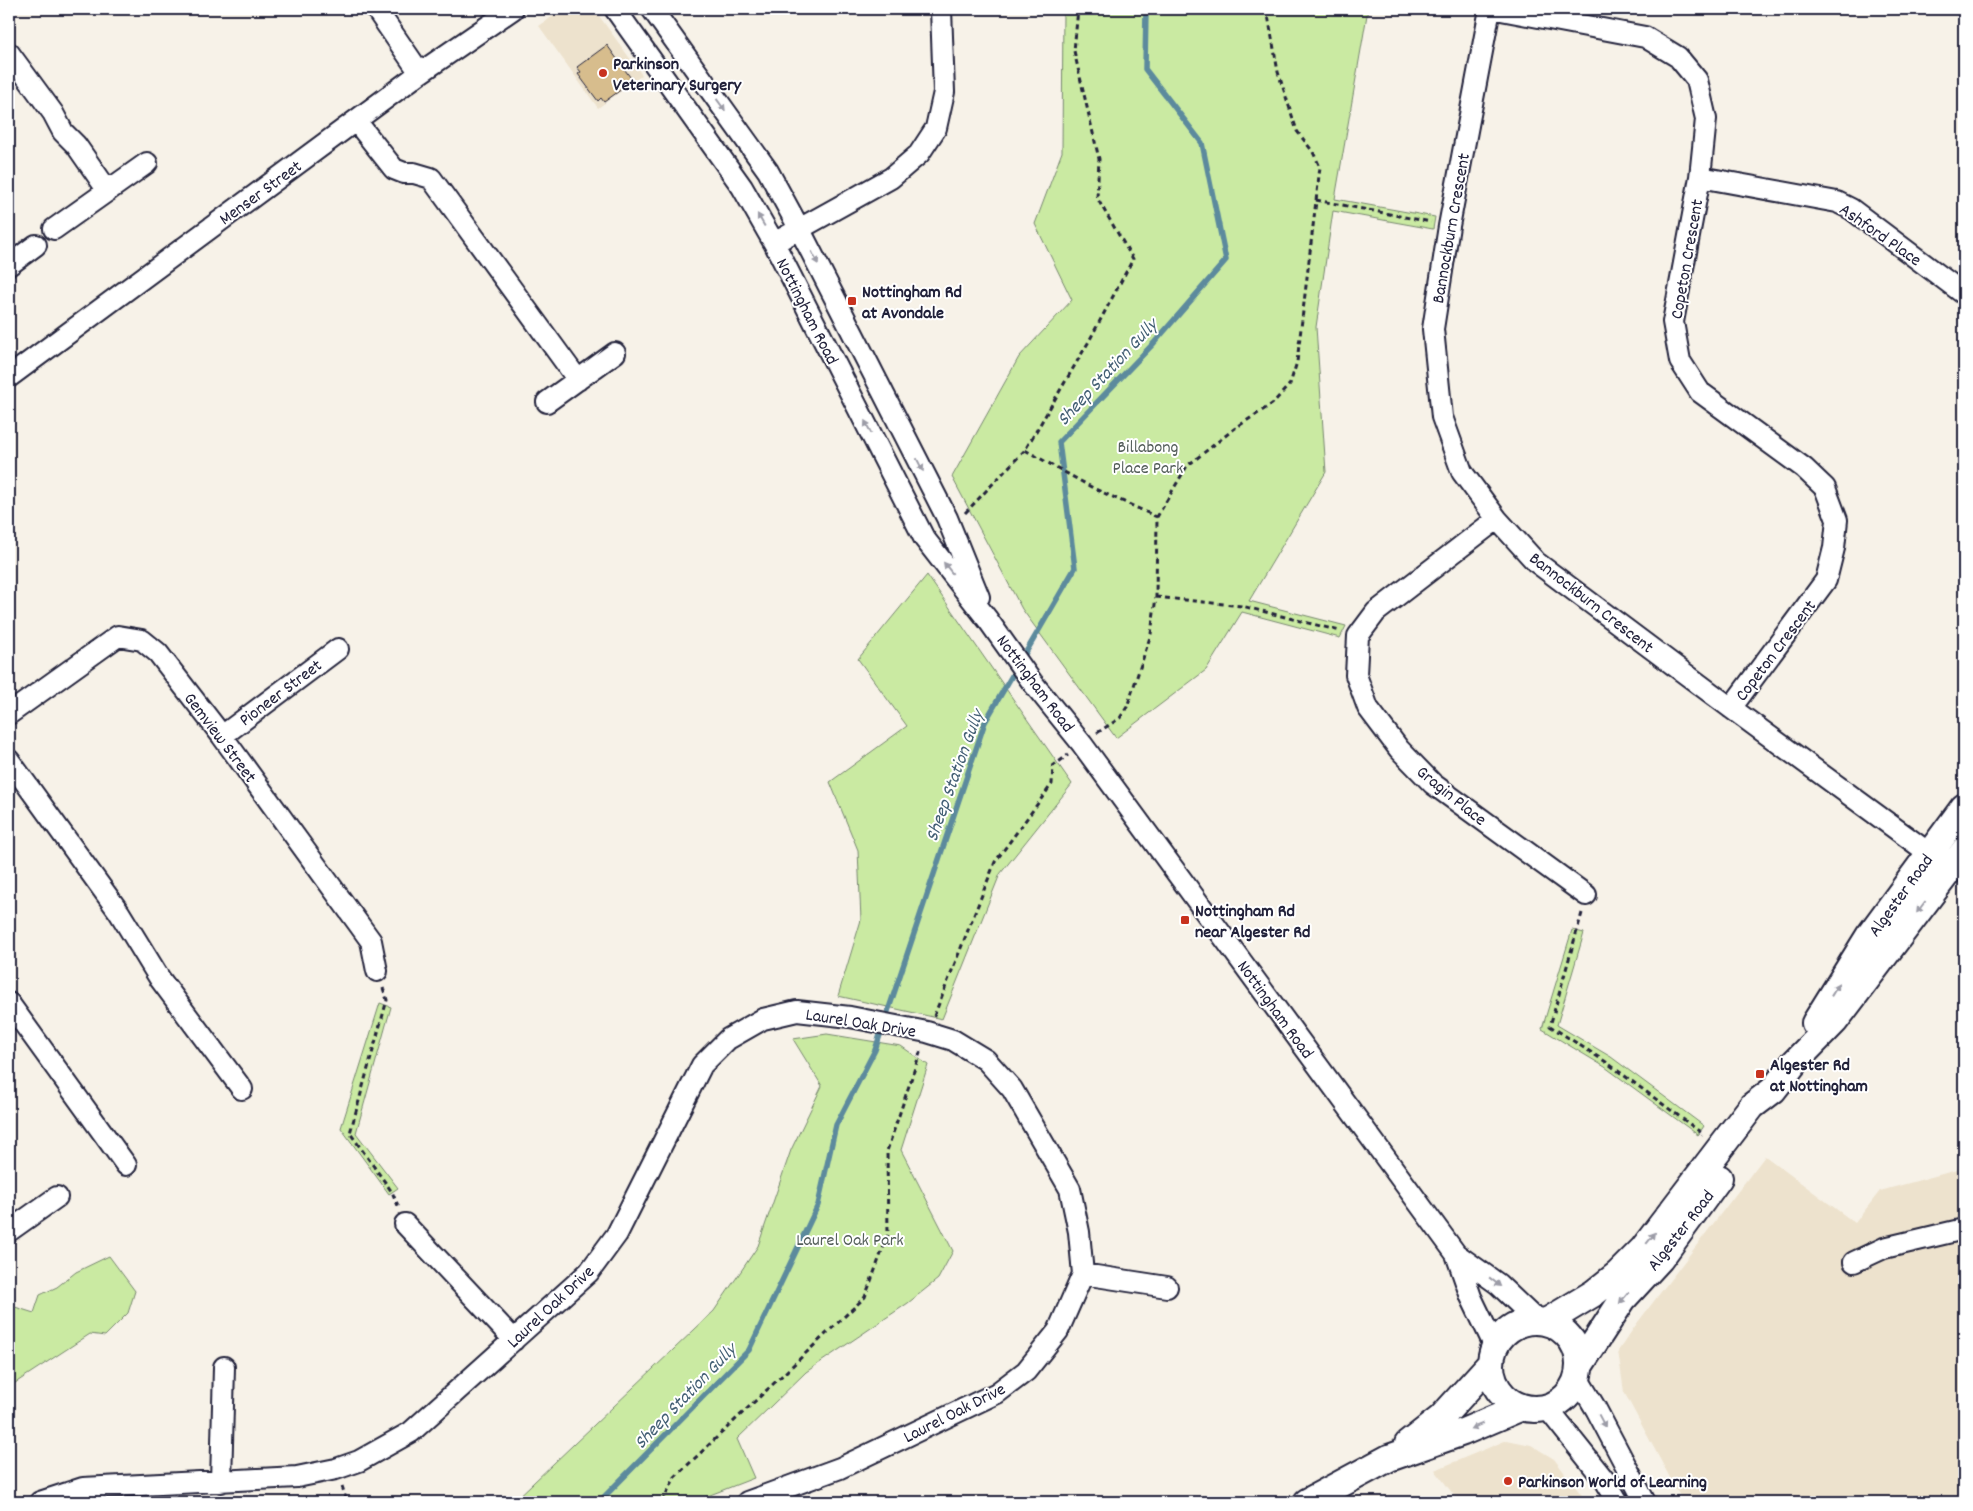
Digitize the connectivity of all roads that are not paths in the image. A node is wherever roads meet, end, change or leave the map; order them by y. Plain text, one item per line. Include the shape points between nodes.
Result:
1 (376, 9) edge
2 (513, 9) edge
3 (615, 9) edge
4 (652, 9) edge
5 (941, 9) edge
6 (1490, 9) edge
7 (1496, 9) edge
8 (9, 53) edge
9 (420, 73) junction
10 (356, 121) junction
11 (147, 163) dead end
12 (1700, 177) junction
13 (108, 191) junction
14 (799, 228) junction
15 (54, 229) dead end
16 (774, 242) junction
17 (36, 245) dead end
18 (9, 265) edge
19 (1964, 294) edge
20 (615, 353) dead end
21 (9, 377) edge
22 (578, 380) junction
23 (547, 402) dead end
24 (1497, 519) junction
25 (988, 620) junction
26 (338, 648) dead end
27 (1732, 708) junction
28 (9, 714) edge
29 (222, 736) junction
30 (9, 760) edge
31 (1964, 808) edge
32 (1930, 854) junction
33 (1958, 860) edge
34 (1586, 895) road end
35 (377, 971) road end
36 (9, 1003) edge
37 (1794, 1063) junction
38 (242, 1089) dead end
39 (1773, 1090) junction
40 (126, 1165) dead end
41 (57, 1197) dead end
42 (405, 1224) road end
43 (10, 1228) edge
44 (1964, 1229) edge
45 (1456, 1254) junction
46 (1854, 1262) dead end
47 (1083, 1274) junction
48 (1167, 1287) dead end
49 (1541, 1322) junction
50 (514, 1340) junction
51 (1493, 1355) junction
52 (224, 1367) dead end
53 (1579, 1372) junction
54 (1535, 1408) junction
55 (1389, 1458) junction
56 (221, 1482) junction
57 (40, 1502) edge
58 (747, 1502) edge
59 (1307, 1502) edge
60 (1618, 1502) edge
61 (1645, 1502) edge

1 - 9 street
2 - 9 street, Menser Street
16 -> 3 street, Nottingham Road via 742,187
4 -> 14 street, Nottingham Road via 768,171
5 - 14 street via 944,92 936,128 919,154 891,178
6 - 24 street, Bannockburn Crescent via 1432,329 1442,417 1462,472
7 - 12 street, Copeton Crescent via 1645,36 1678,57 1697,80 1706,118
8 - 13 street
9 - 10 street, Menser Street
10 - 21 street, Menser Street
10 - 22 street via 394,169 430,178
11 - 13 street
12 - 19 street, Ashford Place via 1837,202 1851,209
12 - 27 street, Copeton Crescent via 1673,322 1680,361 1700,392 1804,468 1824,488 1837,520 1826,580
13 - 15 street
14 - 16 street
14 -> 25 street, Nottingham Road via 947,518
25 -> 16 street, Nottingham Road via 924,538
17 - 18 street
20 - 22 street
22 - 23 street
24 - 27 street, Bannockburn Crescent via 1536,562
24 - 34 street, Gragin Place via 1376,612 1358,636 1356,675 1368,708 1398,749 1433,784
25 - 45 street, Nottingham Road
26 - 29 street, Pioneer Street
27 - 32 street, Bannockburn Crescent
28 - 29 street, Gemview Street via 118,636 142,640 158,653
29 - 35 street, Gemview Street via 372,941
30 - 38 street via 120,912 160,978
31 - 32 main road, Algester Road
32 - 33 street, Bannockburn Crescent
37 -> 32 main road, Algester Road via 1821,1012 1869,936
33 -> 37 main road, Algester Road via 1835,1021
36 - 40 street
37 - 39 main road, Algester Road
49 -> 39 main road, Algester Road via 1594,1293 1618,1274 1669,1216 1752,1106
39 -> 53 main road, Algester Road via 1764,1114 1660,1259 1623,1299
41 - 43 street
42 - 50 street
44 - 46 street via 1884,1248
45 -> 49 street, Nottingham Road via 1498,1284
45 - 51 street, Nottingham Road
47 - 48 street
47 - 50 street, Laurel Oak Drive via 1070,1189 1012,1089 986,1060 953,1040 927,1032 850,1017 798,1012 762,1019 728,1039 702,1065 617,1234 590,1272
47 - 58 street, Laurel Oak Drive via 1058,1331 1026,1371 997,1393 840,1468
49 - 51 main road via 1524,1322 1512,1327 1502,1336
49 - 53 main road via 1560,1328 1570,1338 1577,1351
50 - 56 street, Laurel Oak Drive via 411,1432 359,1461 297,1477
51 - 54 main road via 1493,1377 1499,1390 1510,1401
51 - 55 main road via 1441,1418
52 - 56 street
53 - 54 main road via 1571,1391 1560,1402
53 -> 61 street
54 -> 55 main road
54 - 60 street via 1606,1482
55 - 59 main road
56 - 57 street, Laurel Oak Drive via 83,1488

